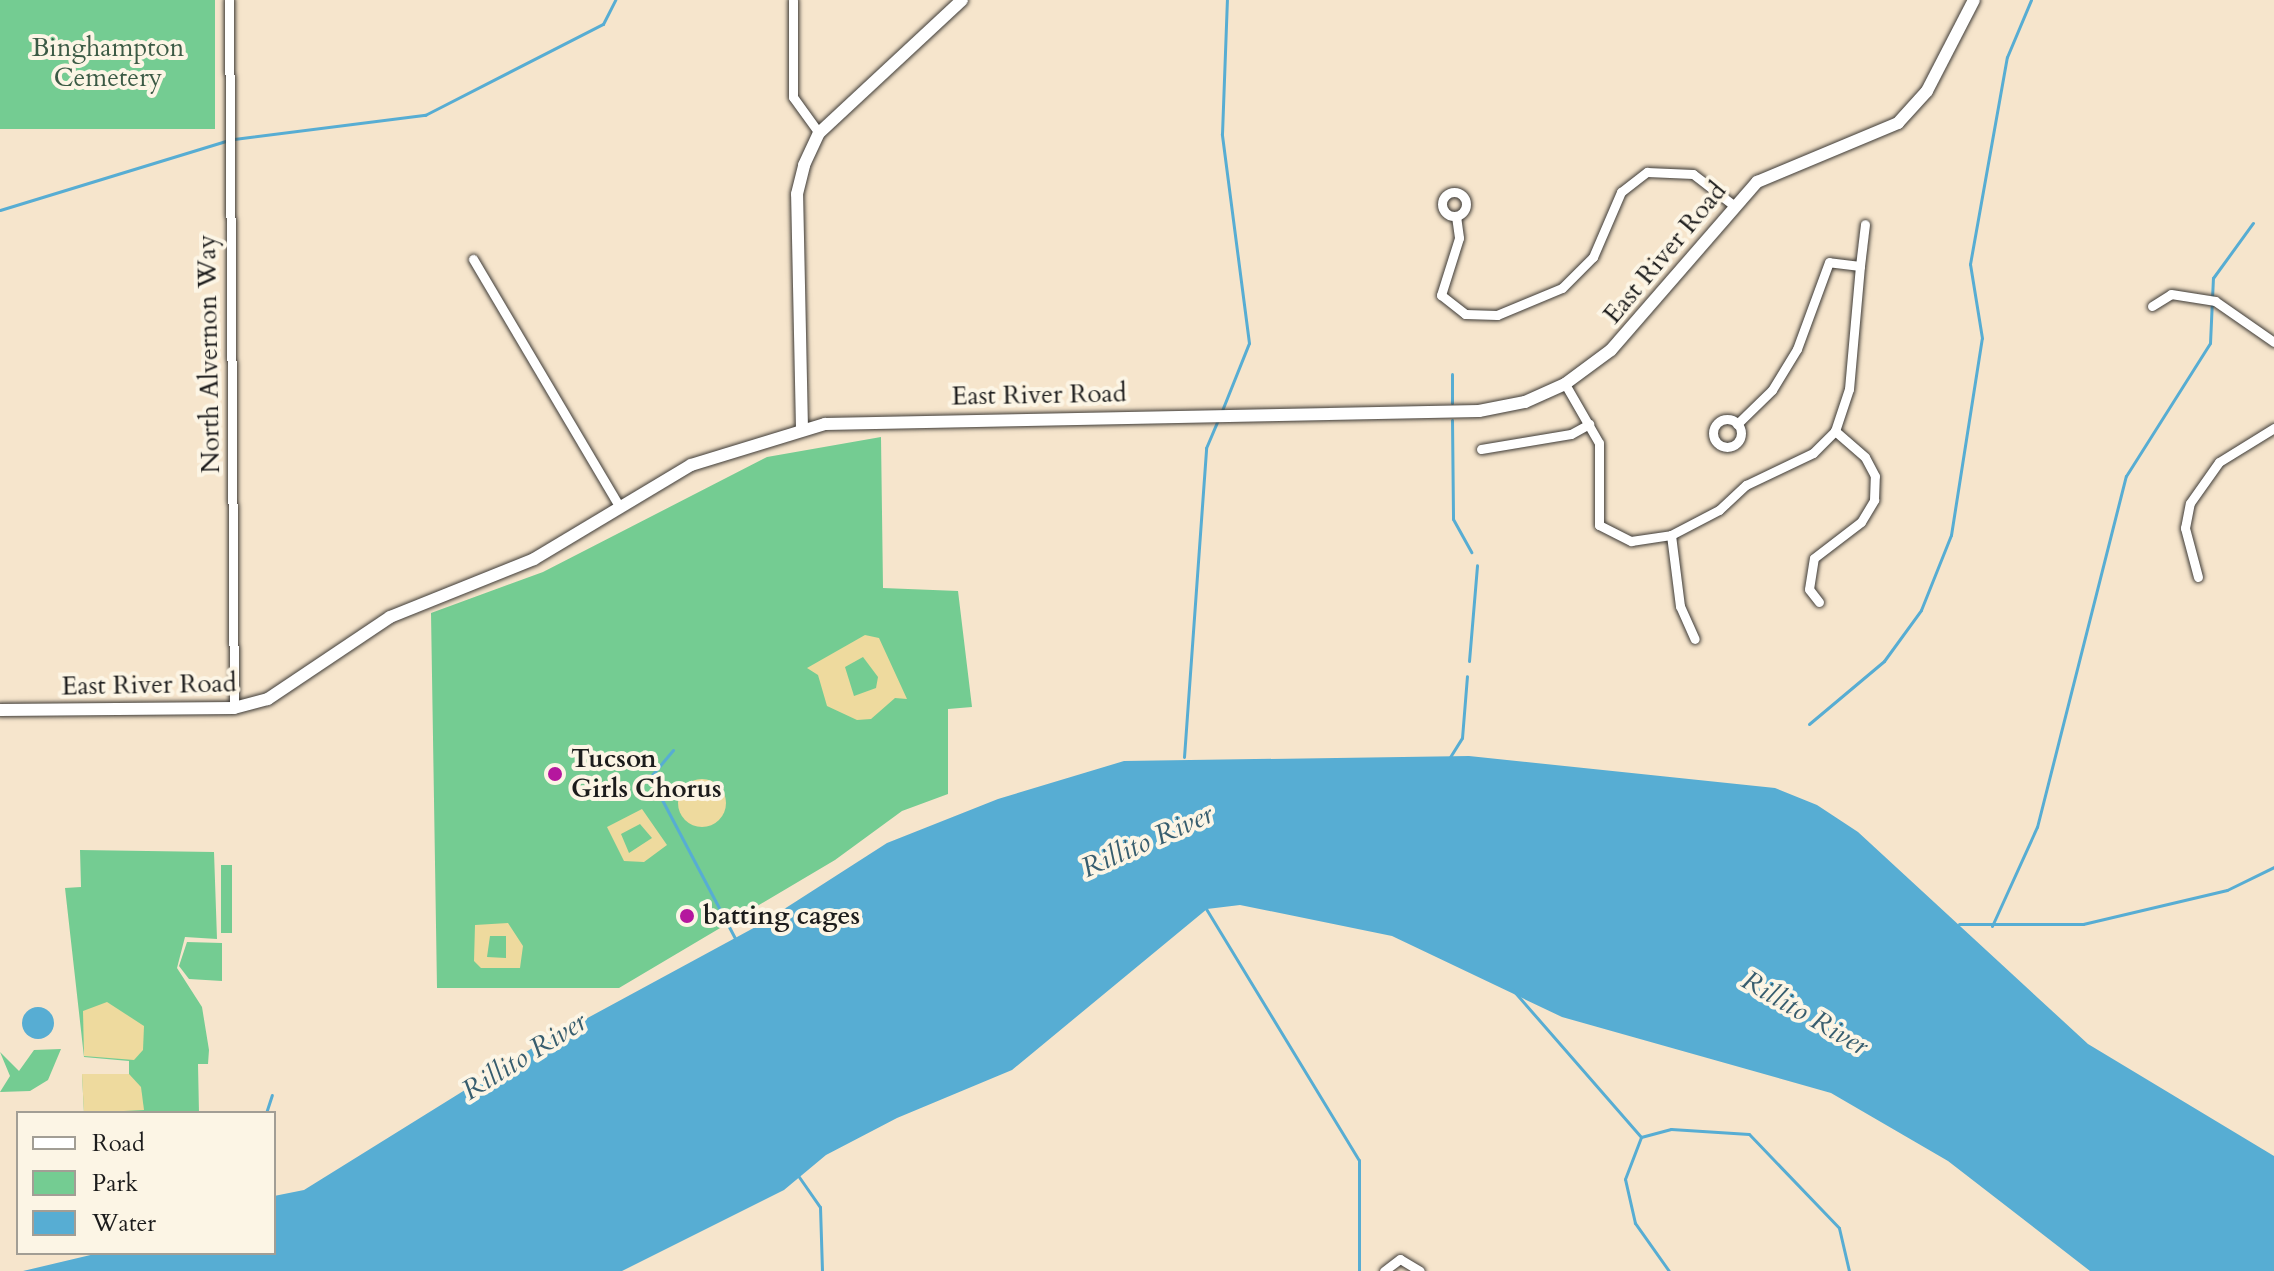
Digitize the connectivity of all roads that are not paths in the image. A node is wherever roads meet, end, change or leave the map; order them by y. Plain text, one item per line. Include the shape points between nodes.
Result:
1 (229, 0) edge
2 (793, 0) edge
3 (962, 0) edge
4 (1974, 0) edge
5 (819, 133) junction
6 (1732, 204) junction
7 (1456, 216) dead end
8 (1865, 224) dead end
9 (473, 259) dead end
10 (1860, 266) junction
11 (2152, 306) dead end
12 (2274, 342) edge
13 (1565, 384) junction
14 (1589, 424) junction
15 (1737, 424) dead end
16 (2274, 428) edge
17 (802, 429) junction
18 (1835, 431) junction
19 (1481, 449) dead end
20 (619, 506) junction
21 (1671, 535) junction
22 (2198, 577) dead end
23 (1819, 602) dead end
24 (1695, 639) dead end
25 (234, 708) junction
26 (0, 710) edge
27 (1384, 1271) edge
28 (1420, 1271) edge

1 - 25 street, North Alvernon Way
2 - 5 street via 793,97
3 - 5 street
4 - 6 street, East River Road via 1927,91 1898,123 1779,168
5 - 17 street via 797,194
6 - 7 street via 1693,174 1647,172 1621,192 1593,257 1562,288 1497,315 1465,314 1441,295 1459,238
6 - 13 street, East River Road via 1634,327
8 - 10 street
9 - 20 street
10 - 15 street via 1829,262 1797,349 1772,390
10 - 18 street via 1849,389
11 - 12 street via 2171,294 2215,301
13 - 14 street
13 - 17 street, East River Road via 1479,411 894,419
14 - 19 street via 1571,434
14 - 21 street via 1602,465 1599,525 1631,541
16 - 22 street via 2219,462 2190,503 2185,528
17 - 20 street, East River Road via 707,458
18 - 21 street via 1813,453 1746,485 1719,510
18 - 23 street via 1865,457 1875,476 1874,500 1861,522 1814,558 1809,589
20 - 25 street, East River Road via 534,559 390,617 284,690
21 - 24 street via 1680,606
25 - 26 street, East River Road
27 - 28 street via 1406,1259

